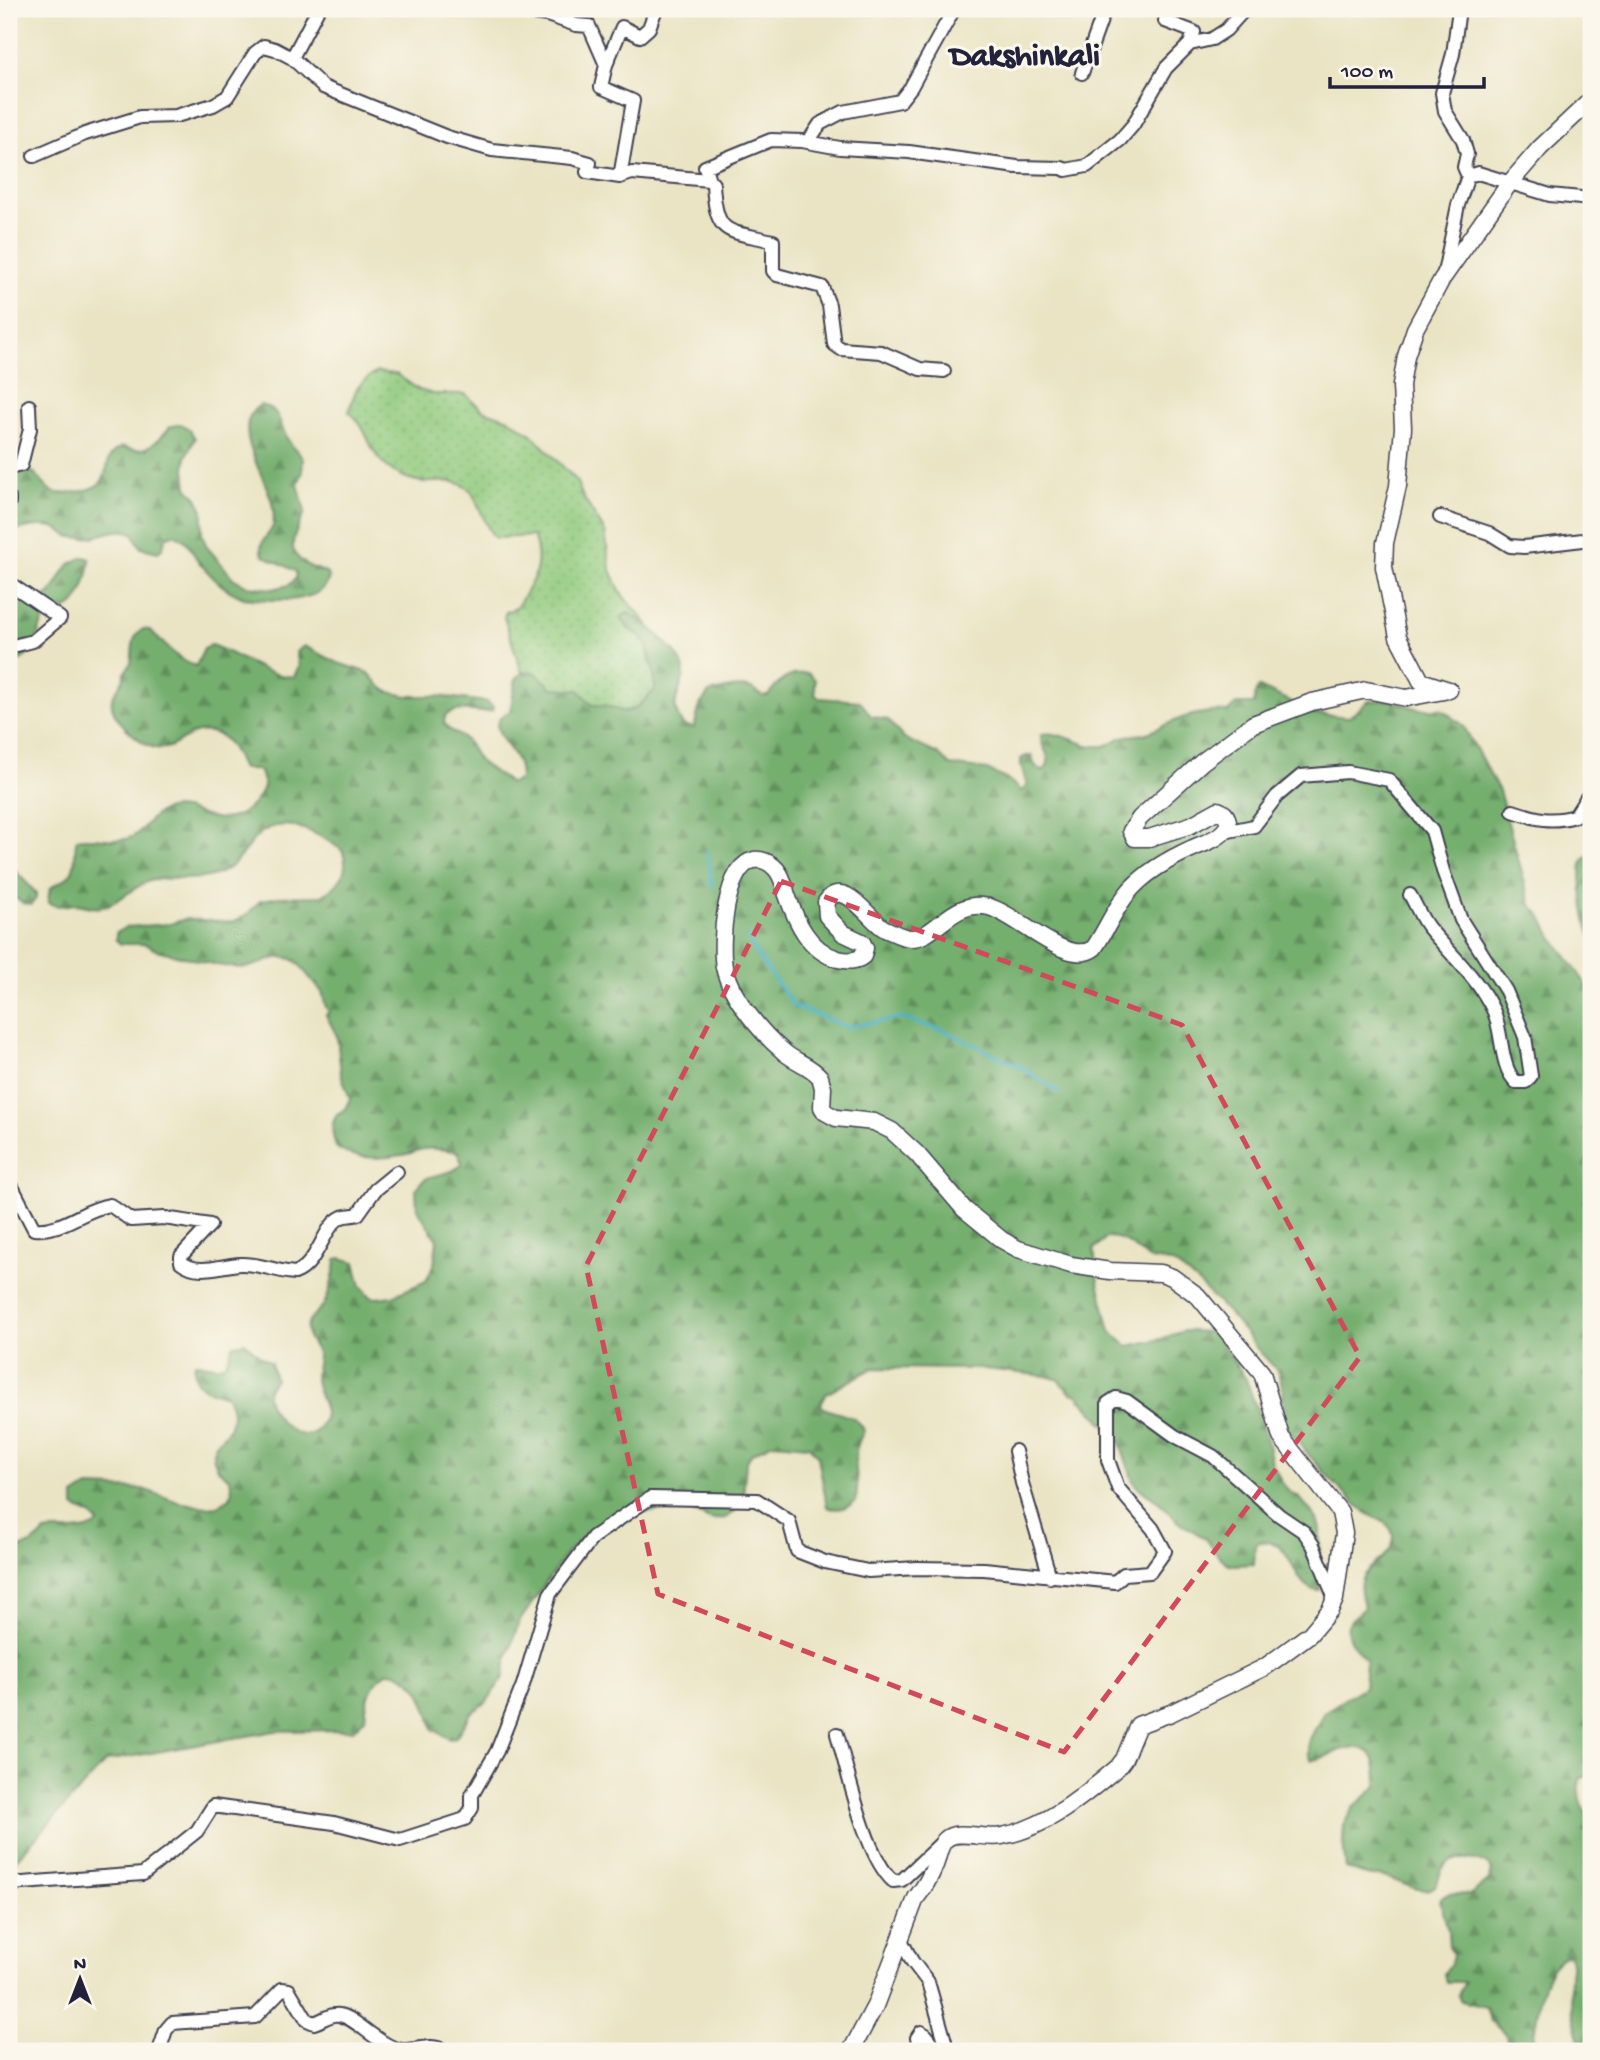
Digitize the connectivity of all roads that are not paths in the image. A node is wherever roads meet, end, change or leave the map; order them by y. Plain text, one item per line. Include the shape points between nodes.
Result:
1 (317, 9) edge
2 (503, 9) edge
3 (656, 9) edge
4 (954, 9) edge
5 (1105, 9) edge
6 (1167, 9) edge
7 (1245, 9) edge
8 (1460, 9) edge
9 (1190, 44) junction
10 (292, 58) junction
11 (606, 65) junction
12 (1082, 74) dead end
13 (1591, 100) edge
14 (808, 142) junction
15 (34, 156) dead end
16 (1468, 176) junction
17 (620, 177) junction
18 (709, 180) junction
19 (1509, 184) junction
20 (1591, 199) edge
21 (1442, 279) junction
22 (944, 371) dead end
23 (29, 406) dead end
24 (9, 468) edge
25 (1440, 517) dead end
26 (1591, 540) edge
27 (9, 583) edge
28 (9, 647) edge
29 (1591, 791) edge
30 (1513, 810) dead end
31 (1224, 832) junction
32 (1410, 895) dead end
33 (397, 1172) dead end
34 (9, 1181) edge
35 (1015, 1451) dead end
36 (1050, 1577) junction
37 (1335, 1599) junction
38 (837, 1734) dead end
39 (944, 1840) junction
40 (9, 1884) edge
41 (900, 1938) junction
42 (159, 2051) edge
43 (445, 2051) edge
44 (851, 2051) edge
45 (922, 2051) edge

1 - 10 street
2 - 11 street via 589,26
3 - 11 street via 649,28 640,36 622,27
4 - 14 street via 900,101 843,112 820,124
5 - 12 street
6 - 9 street via 1165,21 1194,32
7 - 9 street via 1212,39
8 - 16 street via 1442,93 1445,111 1467,154 1464,167
9 - 14 street via 1166,68 1133,125 1087,166 1066,170 1017,167
10 - 15 street via 264,46 228,97 213,105 176,116 140,117
10 - 17 street via 323,87 447,137 492,150 572,158 590,163 587,172
11 - 17 street via 601,87 633,101
13 - 19 main road
14 - 18 street via 771,140 705,167
16 - 19 street via 1478,173
16 - 21 street
17 - 18 street via 632,173
18 - 22 street via 718,219 726,229 773,242 777,275 822,287 834,344 841,349 881,352 920,369
19 - 20 street
19 - 21 main road
21 - 31 main road via 1406,356 1399,474 1384,567 1398,637 1421,681 1449,690 1406,698 1366,690 1312,702 1258,722 1202,762 1136,821 1131,831 1135,838 1149,838 1220,810 1227,817
23 - 24 street via 30,429 21,465
25 - 26 street via 1489,533 1510,547
27 - 28 street via 60,618 33,641
29 - 30 street via 1575,816 1557,821
31 - 32 street via 1254,826 1277,796 1301,776 1348,772 1390,779 1432,831 1461,920 1506,991 1525,1037 1531,1076 1526,1082 1511,1077 1494,1012 1467,969 1427,925
31 - 37 main road via 1137,883 1094,948 1082,953 1061,948 1003,913 977,905 955,912 920,936 907,938 881,927 854,900 839,894 828,898 827,916 843,933 862,942 865,951 858,960 839,959 820,951 806,936 776,868 754,860 739,871 729,898 722,957 726,978 760,1027 786,1054 820,1077 825,1112 892,1130 964,1209 1002,1240 1072,1265 1161,1273 1198,1296 1262,1373 1281,1437 1340,1512 1344,1533
33 - 34 street via 375,1190 358,1214 335,1222 311,1260 295,1273 239,1264 213,1269 186,1265 181,1256 210,1225 164,1218 131,1220 110,1205 48,1230 34,1229
35 - 36 street
36 - 37 street via 1115,1582 1124,1574 1150,1572 1165,1551 1153,1529 1118,1488 1108,1460 1108,1403 1116,1398 1213,1455 1304,1532
36 - 40 street via 984,1569 868,1571 797,1551 789,1521 757,1500 650,1499 593,1537 550,1594 523,1685 465,1819 400,1840 334,1824 213,1805 197,1831 143,1874
37 - 39 main road via 1310,1634 1265,1667 1138,1725 1118,1767 1056,1815 1005,1836 955,1834
38 - 39 street via 877,1859 893,1881 902,1880
39 - 41 main road
41 - 44 main road via 875,2006
41 - 45 street via 928,1982 945,2041 942,2051 938,2050 921,2032 917,2038
42 - 43 street via 172,2023 255,2017 282,1989 289,1990 307,2020 314,2023 343,2015 400,2050 429,2046

